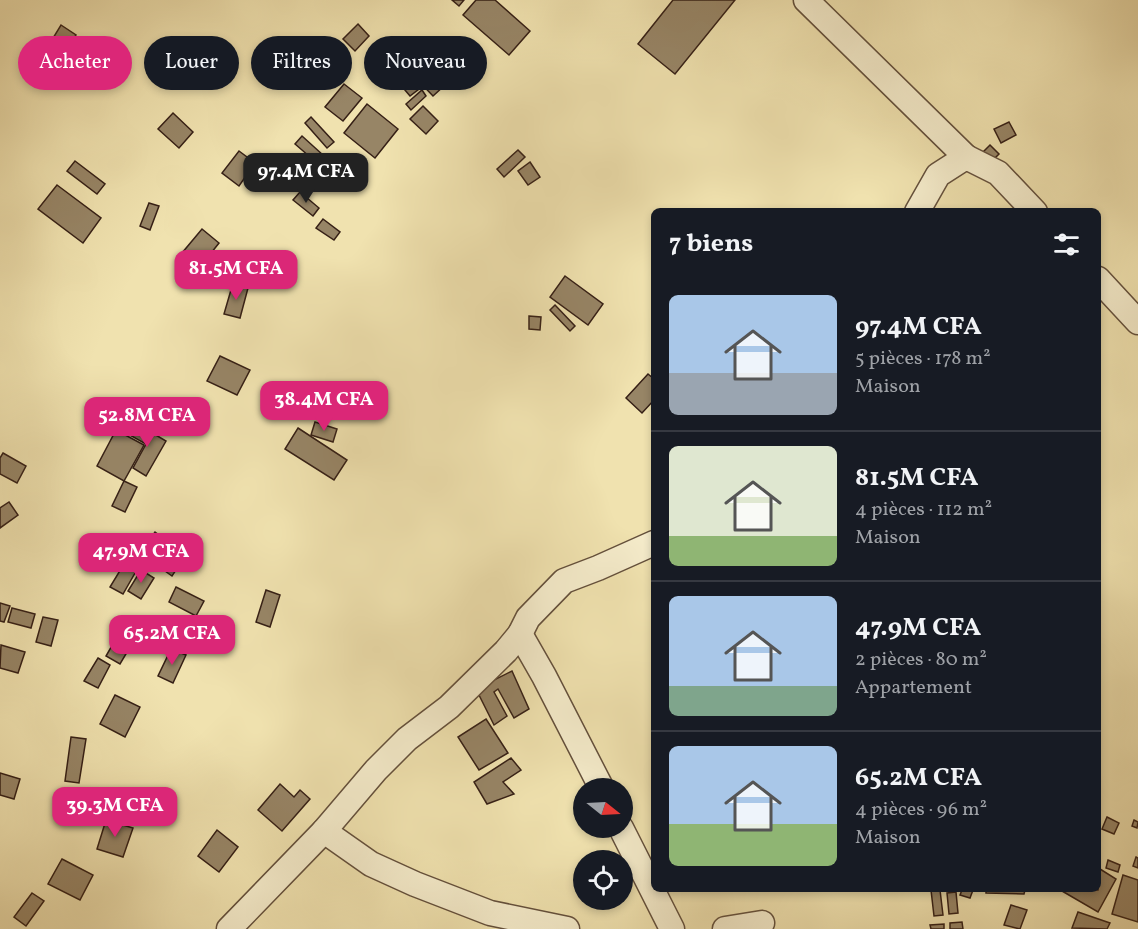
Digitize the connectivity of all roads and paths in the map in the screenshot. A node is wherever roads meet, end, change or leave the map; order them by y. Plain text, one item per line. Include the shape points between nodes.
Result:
1 (806, 0) edge
2 (966, 157) junction
3 (918, 208) edge
4 (1031, 208) edge
5 (1101, 282) edge
6 (1138, 322) edge
7 (651, 544) edge
8 (520, 634) junction
9 (596, 778) edge
10 (324, 831) junction
11 (626, 838) edge
12 (651, 887) edge
13 (653, 892) edge
14 (762, 922) dead end
15 (229, 929) edge
16 (567, 929) edge
17 (672, 929) edge
18 (725, 929) edge

1 - 2 street
2 - 3 street via 938,175
2 - 4 street via 998,173
5 - 6 street
7 - 8 street via 564,581 528,618
8 - 9 street
8 - 10 street via 481,677 375,770
10 - 15 street
10 - 16 street via 371,864 415,885 490,913
11 - 12 street
13 - 17 street
14 - 18 street

